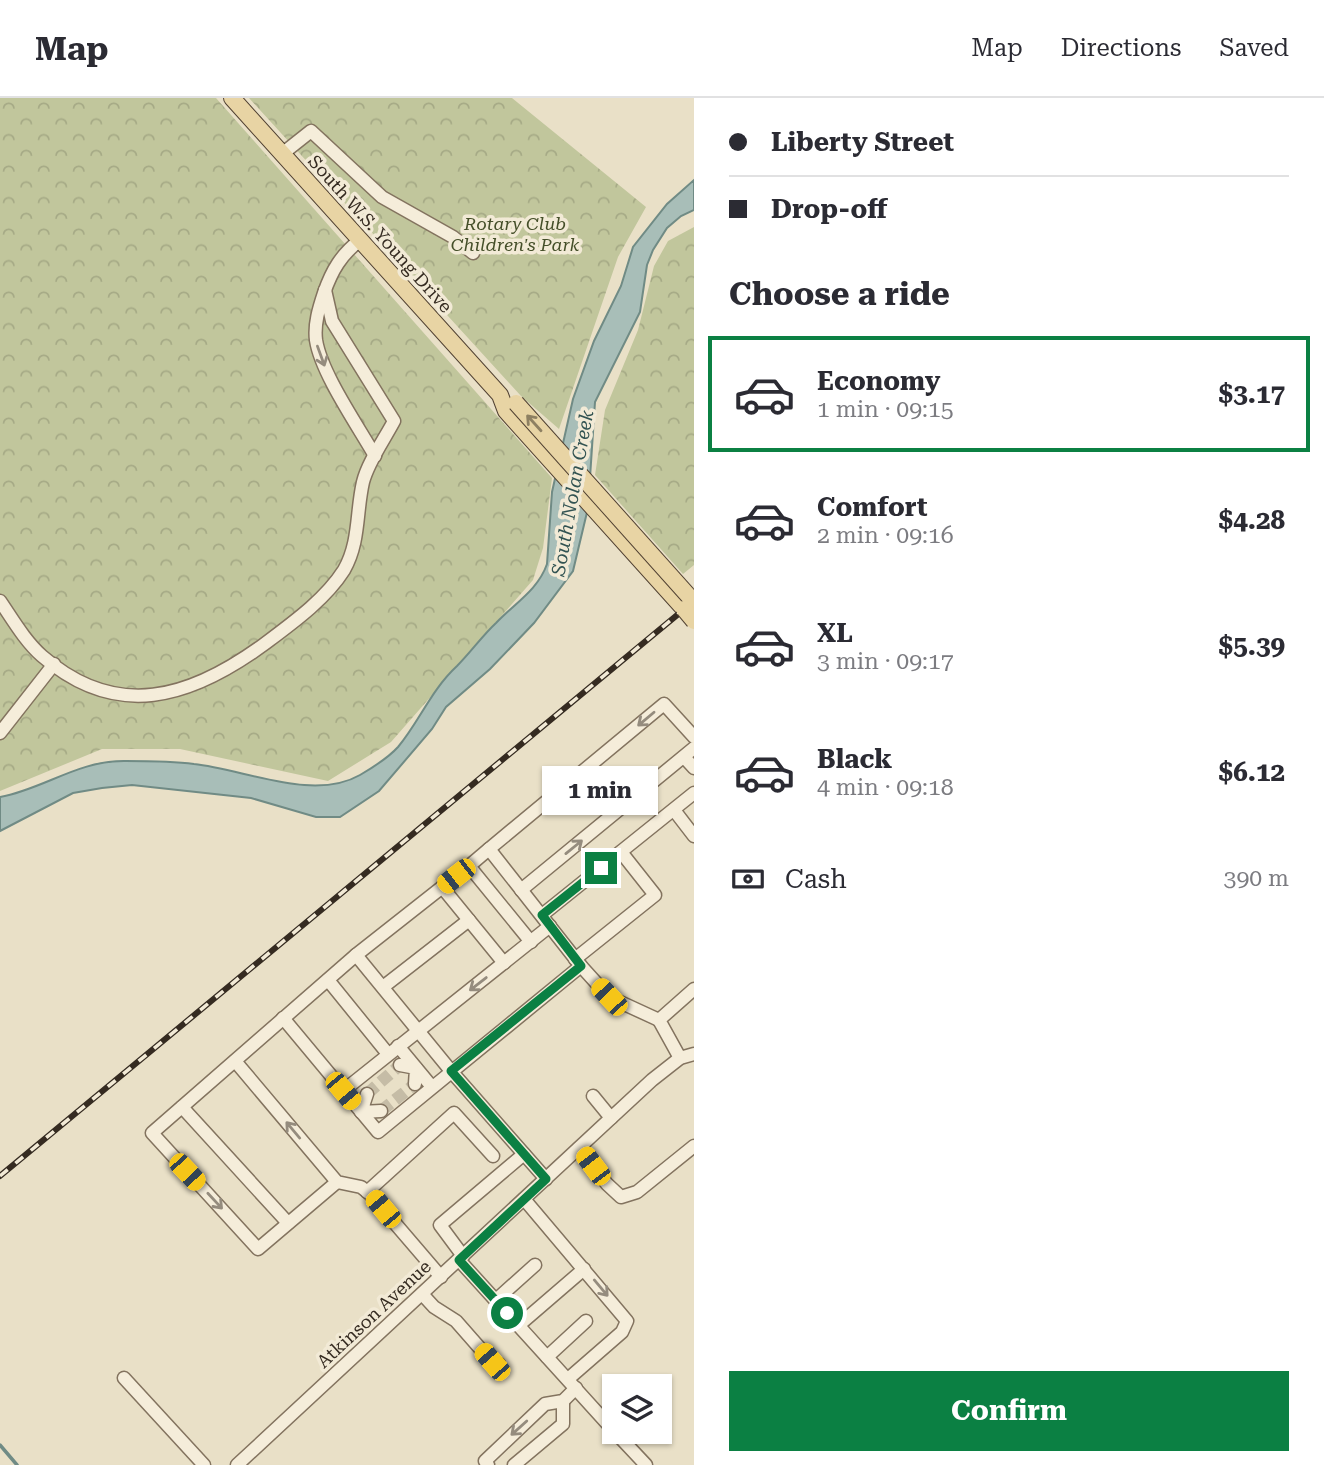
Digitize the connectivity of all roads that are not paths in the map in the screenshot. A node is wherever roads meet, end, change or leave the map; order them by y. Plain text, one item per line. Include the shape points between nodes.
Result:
1 (232, 98) edge
2 (282, 154) junction
3 (360, 240) junction
4 (473, 253) dead end
5 (325, 290) junction
6 (375, 456) junction
7 (0, 601) edge
8 (692, 608) edge
9 (54, 664) junction
10 (0, 733) edge
11 (694, 737) edge
12 (689, 753) edge
13 (694, 768) edge
14 (694, 793) edge
15 (674, 810) junction
16 (694, 836) edge
17 (489, 849) junction
18 (621, 852) junction
19 (469, 866) junction
20 (442, 887) junction
21 (521, 890) junction
22 (542, 915) junction
23 (469, 920) junction
24 (550, 926) junction
25 (531, 942) junction
26 (356, 956) junction
27 (578, 962) junction
28 (504, 963) junction
29 (328, 980) junction
30 (383, 987) junction
31 (694, 989) edge
32 (283, 1018) junction
33 (659, 1020) junction
34 (418, 1030) junction
35 (393, 1050) junction
36 (694, 1054) edge
37 (680, 1058) junction
38 (235, 1061) junction
39 (400, 1065) dead end
40 (416, 1068) junction
41 (451, 1071) junction
42 (415, 1084) dead end
43 (432, 1087) junction
44 (343, 1091) junction
45 (367, 1094) tunnel mouth
46 (593, 1096) dead end
47 (182, 1107) junction
48 (381, 1111) tunnel mouth
49 (361, 1112) junction
50 (611, 1118) junction
51 (694, 1146) edge
52 (579, 1148) junction
53 (524, 1154) junction
54 (493, 1156) dead end
55 (546, 1179) junction
56 (337, 1182) junction
57 (367, 1192) junction
58 (524, 1199) junction
59 (288, 1223) junction
60 (461, 1258) junction
61 (535, 1265) dead end
62 (584, 1269) junction
63 (440, 1277) junction
64 (422, 1294) junction
65 (496, 1300) junction
66 (586, 1321) dead end
67 (519, 1325) junction
68 (547, 1357) junction
69 (499, 1364) dead end
70 (124, 1378) dead end
71 (572, 1384) junction
72 (563, 1401) junction
73 (602, 1417) edge
74 (627, 1444) edge
75 (204, 1465) edge
76 (237, 1465) edge
77 (488, 1465) edge
78 (514, 1465) edge
79 (646, 1465) edge

1 - 2 main road, South W.S. Young Drive
2 - 3 main road, South W.S. Young Drive
2 - 4 street via 311,131 382,197
3 - 5 street via 336,263
3 - 8 main road, South W.S. Young Drive, bridge
5 -> 6 street via 317,320 319,352
5 - 6 street via 332,321 394,421
6 - 9 street via 362,484 354,547 341,574 306,610 232,666 187,689 137,697 93,686
7 - 9 street via 26,639
9 - 10 street
11 -> 17 street via 664,704
12 - 13 street
21 -> 12 street
14 - 15 street
15 - 16 street
15 - 18 street
17 - 19 street
17 - 21 street
18 - 22 street
18 - 27 street via 655,895
19 - 20 street
19 - 25 street
20 - 23 street
20 - 26 street
21 - 22 street
22 - 24 street
23 - 28 street
23 - 30 street
24 - 25 street
24 - 27 street
25 - 28 street
26 - 29 street
26 - 30 street
27 - 33 street via 609,997
27 - 41 street
28 -> 34 street
29 - 32 street
29 - 35 street
30 - 34 street
31 - 33 street
32 - 38 street
32 - 44 street
33 - 37 street
34 - 35 street
34 - 41 street
35 - 40 street
35 - 44 street
36 - 37 street, Atkinson Avenue
37 - 50 street, Atkinson Avenue
38 - 47 street
56 -> 38 street
39 - 40 street
40 - 42 street
40 - 43 street
41 - 43 street
41 - 53 street
43 - 49 street via 378,1132
44 - 49 street
45 - 49 street
46 - 50 street
47 - 59 street
47 -> 59 street via 152,1133 258,1249
48 - 49 street
50 - 52 street, Atkinson Avenue
51 - 52 street via 637,1192 621,1197
52 - 55 street, Atkinson Avenue
53 - 55 street
53 - 60 street via 440,1225
54 - 57 street via 454,1113
55 - 58 street, Atkinson Avenue
56 - 57 street via 361,1186
56 - 59 street
57 - 63 street
58 - 60 street, Atkinson Avenue
58 - 62 street
60 - 63 street, Atkinson Avenue
60 - 65 street
61 - 65 street
62 - 67 street
62 -> 71 street via 627,1321
63 - 64 street, Atkinson Avenue
64 - 69 street
64 - 76 street, Atkinson Avenue
65 - 67 street
66 - 68 street
67 - 68 street
68 - 71 street
70 - 75 street
71 - 72 street
71 - 73 street
72 -> 77 street via 545,1404 485,1461
72 - 78 street via 563,1423
74 - 79 street

